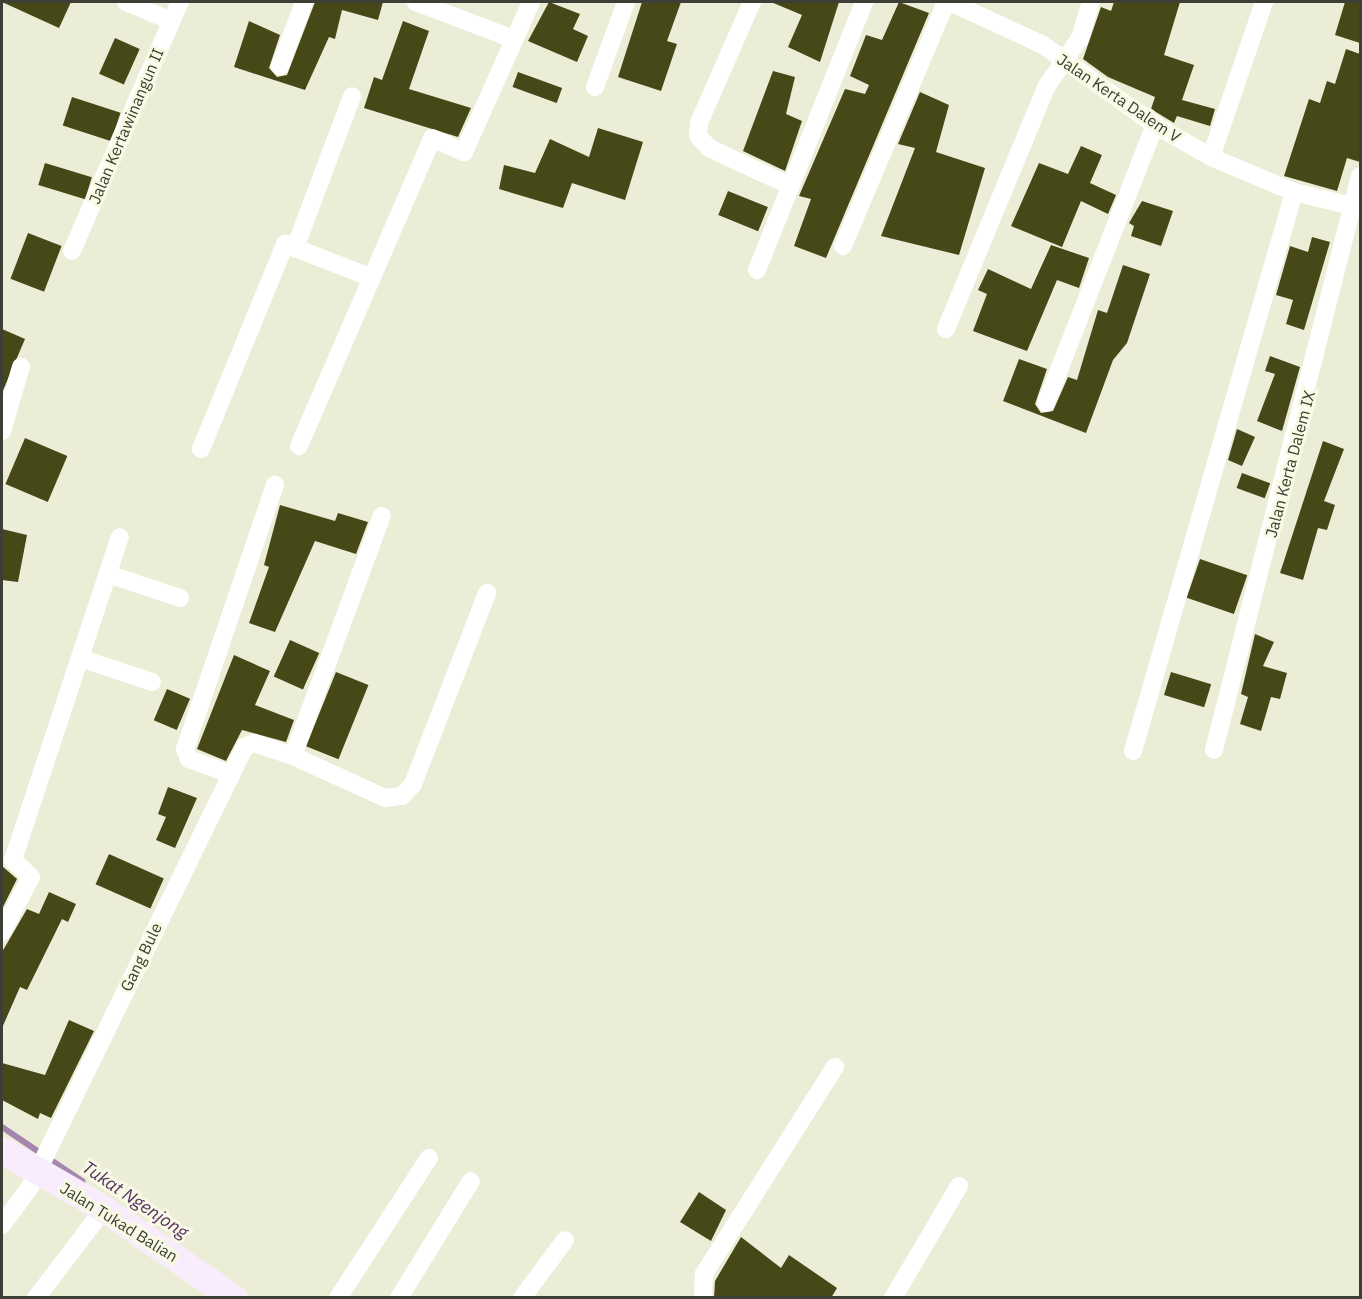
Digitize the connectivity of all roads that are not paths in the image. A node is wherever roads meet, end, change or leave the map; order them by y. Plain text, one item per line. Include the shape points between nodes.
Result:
1 (126, 2) edge
2 (180, 2) edge
3 (304, 2) edge
4 (416, 2) edge
5 (531, 2) edge
6 (626, 2) edge
7 (752, 2) edge
8 (864, 2) edge
9 (1091, 2) edge
10 (1264, 2) edge
11 (957, 3) edge
12 (171, 21) junction
13 (514, 39) junction
14 (1064, 62) junction
15 (280, 66) dead end
16 (595, 87) dead end
17 (352, 96) dead end
18 (1155, 125) junction
19 (1211, 157) junction
20 (1360, 176) edge
21 (791, 186) junction
22 (1294, 192) junction
23 (1356, 206) edge
24 (843, 246) dead end
25 (295, 248) junction
26 (72, 251) dead end
27 (757, 270) dead end
28 (372, 278) junction
29 (946, 329) dead end
30 (21, 367) dead end
31 (1046, 404) dead end
32 (3, 420) edge
33 (300, 446) dead end
34 (201, 449) dead end
35 (275, 485) dead end
36 (382, 516) dead end
37 (120, 537) dead end
38 (108, 574) junction
39 (487, 593) dead end
40 (180, 598) dead end
41 (80, 658) junction
42 (152, 682) dead end
43 (1214, 750) dead end
44 (1133, 751) dead end
45 (293, 756) junction
46 (230, 774) junction
47 (2, 932) edge
48 (836, 1067) dead end
49 (2, 1151) edge
50 (429, 1158) dead end
51 (37, 1172) junction
52 (471, 1180) dead end
53 (959, 1186) dead end
54 (104, 1209) junction
55 (2, 1225) edge
56 (565, 1240) dead end
57 (36, 1298) edge
58 (234, 1298) edge
59 (338, 1298) edge
60 (399, 1298) edge
61 (522, 1298) edge
62 (703, 1298) edge
63 (894, 1298) edge

1 - 12 street
2 - 12 street, Jalan Kertawinangun II
3 - 15 street
4 - 13 street
5 - 13 street
6 - 16 street
7 - 21 street via 699,123 698,136 710,148
8 - 21 street
9 - 14 street via 1080,38
10 - 19 street
11 - 14 street, Jalan Kerta Dalem V via 1042,45
11 - 24 street
12 - 26 street, Jalan Kertawinangun II
13 - 28 street via 464,152 432,138
14 - 18 street, Jalan Kerta Dalem V
14 - 29 street via 1046,87
17 - 25 street
18 - 19 street, Jalan Kerta Dalem V
18 - 31 street
19 - 22 street, Jalan Kerta Dalem V
20 - 23 street, Jalan Kerta Dalem IX
21 - 27 street
22 - 23 street, Jalan Kerta Dalem V
22 - 44 street
23 - 43 street, Jalan Kerta Dalem IX
25 - 28 street
25 - 34 street via 285,244
28 - 33 street
30 - 32 street
35 - 46 street via 185,749 189,759
36 - 45 street
37 - 38 street
38 - 40 street
38 - 41 street
39 - 45 street via 413,784 402,796 385,798
41 - 42 street
41 - 47 street via 13,860 31,877
45 - 46 street, Gang Bule via 249,744
46 - 51 street, Gang Bule
48 - 62 street via 704,1274
49 - 51 street, Jalan Tukad Balian
50 - 59 street
51 - 54 street, Jalan Tukad Balian
51 - 55 street, Gang Bule
52 - 60 street
53 - 63 street
54 - 57 street
54 - 58 street, Jalan Tukad Balian
56 - 61 street

